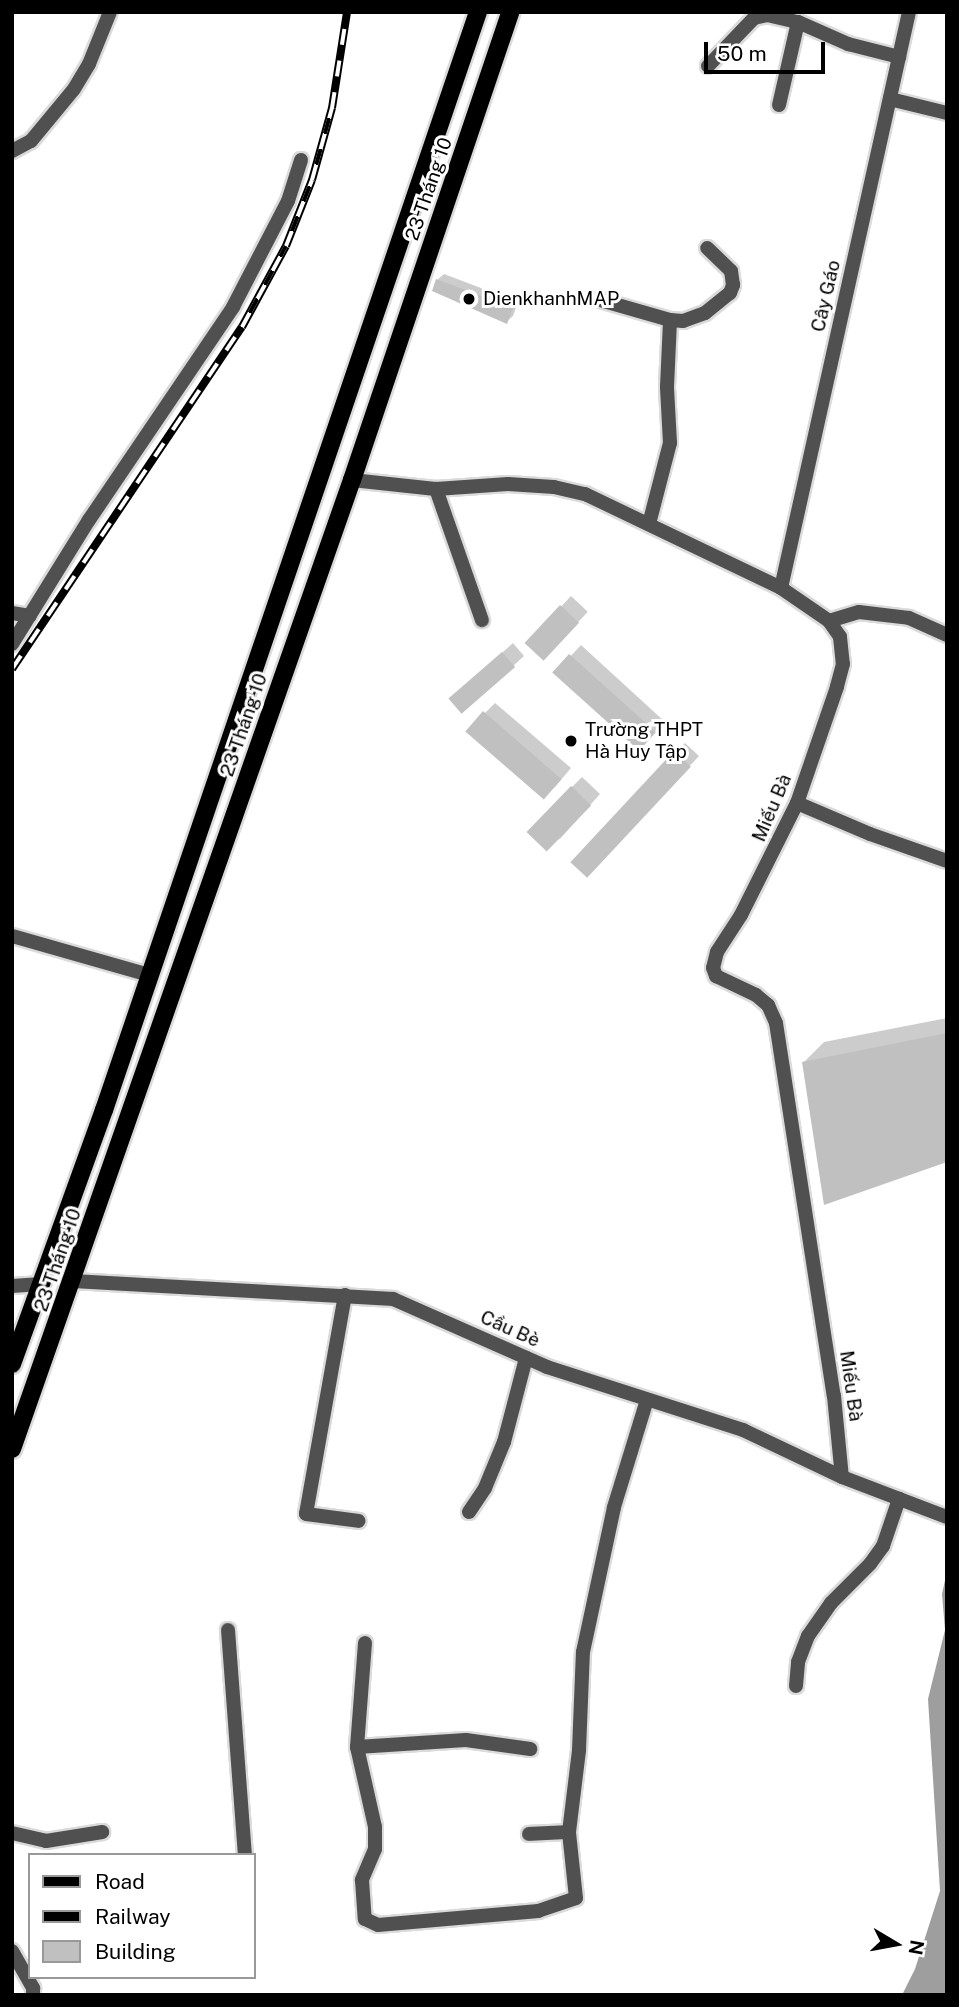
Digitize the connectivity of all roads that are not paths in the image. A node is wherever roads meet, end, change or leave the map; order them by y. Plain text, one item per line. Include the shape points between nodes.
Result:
1 (110, 12) edge
2 (510, 12) edge
3 (909, 12) edge
4 (472, 17) edge
5 (797, 22) junction
6 (503, 36) junction
7 (899, 57) junction
8 (708, 66) dead end
9 (890, 99) junction
10 (779, 105) dead end
11 (947, 113) edge
12 (12, 151) edge
13 (301, 160) dead end
14 (707, 248) dead end
15 (600, 300) dead end
16 (670, 320) junction
17 (321, 470) junction
18 (352, 480) junction
19 (436, 489) junction
20 (649, 524) junction
21 (781, 589) junction
22 (12, 613) edge
23 (30, 616) junction
24 (482, 621) dead end
25 (829, 621) junction
26 (947, 635) edge
27 (12, 644) edge
28 (797, 803) junction
29 (947, 861) edge
30 (12, 936) edge
31 (149, 975) junction
32 (73, 1281) junction
33 (41, 1284) junction
34 (12, 1286) edge
35 (345, 1295) junction
36 (526, 1358) junction
37 (12, 1364) edge
38 (647, 1399) junction
39 (12, 1449) edge
40 (842, 1477) junction
41 (905, 1502) junction
42 (468, 1513) dead end
43 (947, 1517) edge
44 (359, 1521) dead end
45 (228, 1630) dead end
46 (365, 1643) dead end
47 (796, 1686) dead end
48 (357, 1747) junction
49 (530, 1749) dead end
50 (102, 1832) dead end
51 (569, 1832) junction
52 (12, 1833) edge
53 (529, 1834) dead end
54 (245, 1853) edge
55 (12, 1951) edge
56 (33, 1995) edge

1 - 12 street via 74,89 31,141
2 - 6 main road, 23 Tháng 10
3 - 7 street, Cây Gáo
4 - 6 main road
4 - 17 main road, 23 Tháng 10
5 - 7 street via 848,44
5 - 8 street via 754,18
5 - 10 street
6 - 18 main road, 23 Tháng 10
7 - 9 street, Cây Gáo
9 - 11 street
9 - 21 street, Cây Gáo
13 - 23 street via 288,201 233,307
14 - 16 street via 731,271 730,293 705,313 683,321
15 - 16 street
16 - 20 street via 670,443
17 - 18 main road
17 - 31 main road, 23 Tháng 10
18 - 19 street
18 - 32 main road, 23 Tháng 10
19 - 20 street via 508,484 554,487 585,494
19 - 24 street
20 - 21 street
21 - 25 street
22 - 23 street
23 - 27 street
25 - 26 street via 859,612 909,618
25 - 28 street, Miếu Bà via 840,637 843,664
28 - 29 street
28 - 40 street, Miếu Bà via 746,906 717,952 713,968 716,975 768,1005 776,1023 834,1396
30 - 31 street
31 - 33 main road, 23 Tháng 10
32 - 33 main road
32 - 35 street, Cầu Bè
32 - 39 main road, 23 Tháng 10
33 - 34 street
33 - 37 main road, 23 Tháng 10
35 - 36 street, Cầu Bè via 393,1298
35 - 44 street via 306,1514
36 - 38 street, Cầu Bè
36 - 42 street via 504,1441 485,1488
38 - 40 street, Cầu Bè via 743,1430
38 - 51 street via 614,1507 587,1630
40 - 41 street, Cầu Bè
41 - 43 street, Cầu Bè
41 - 47 street via 870,1564 831,1603 808,1636 798,1662
45 - 54 street
46 - 48 street
48 - 49 street via 466,1740
48 - 51 street via 375,1827 374,1849 362,1880 365,1919 378,1925 538,1911 576,1898
50 - 52 street via 46,1841
51 - 53 street
55 - 56 street

